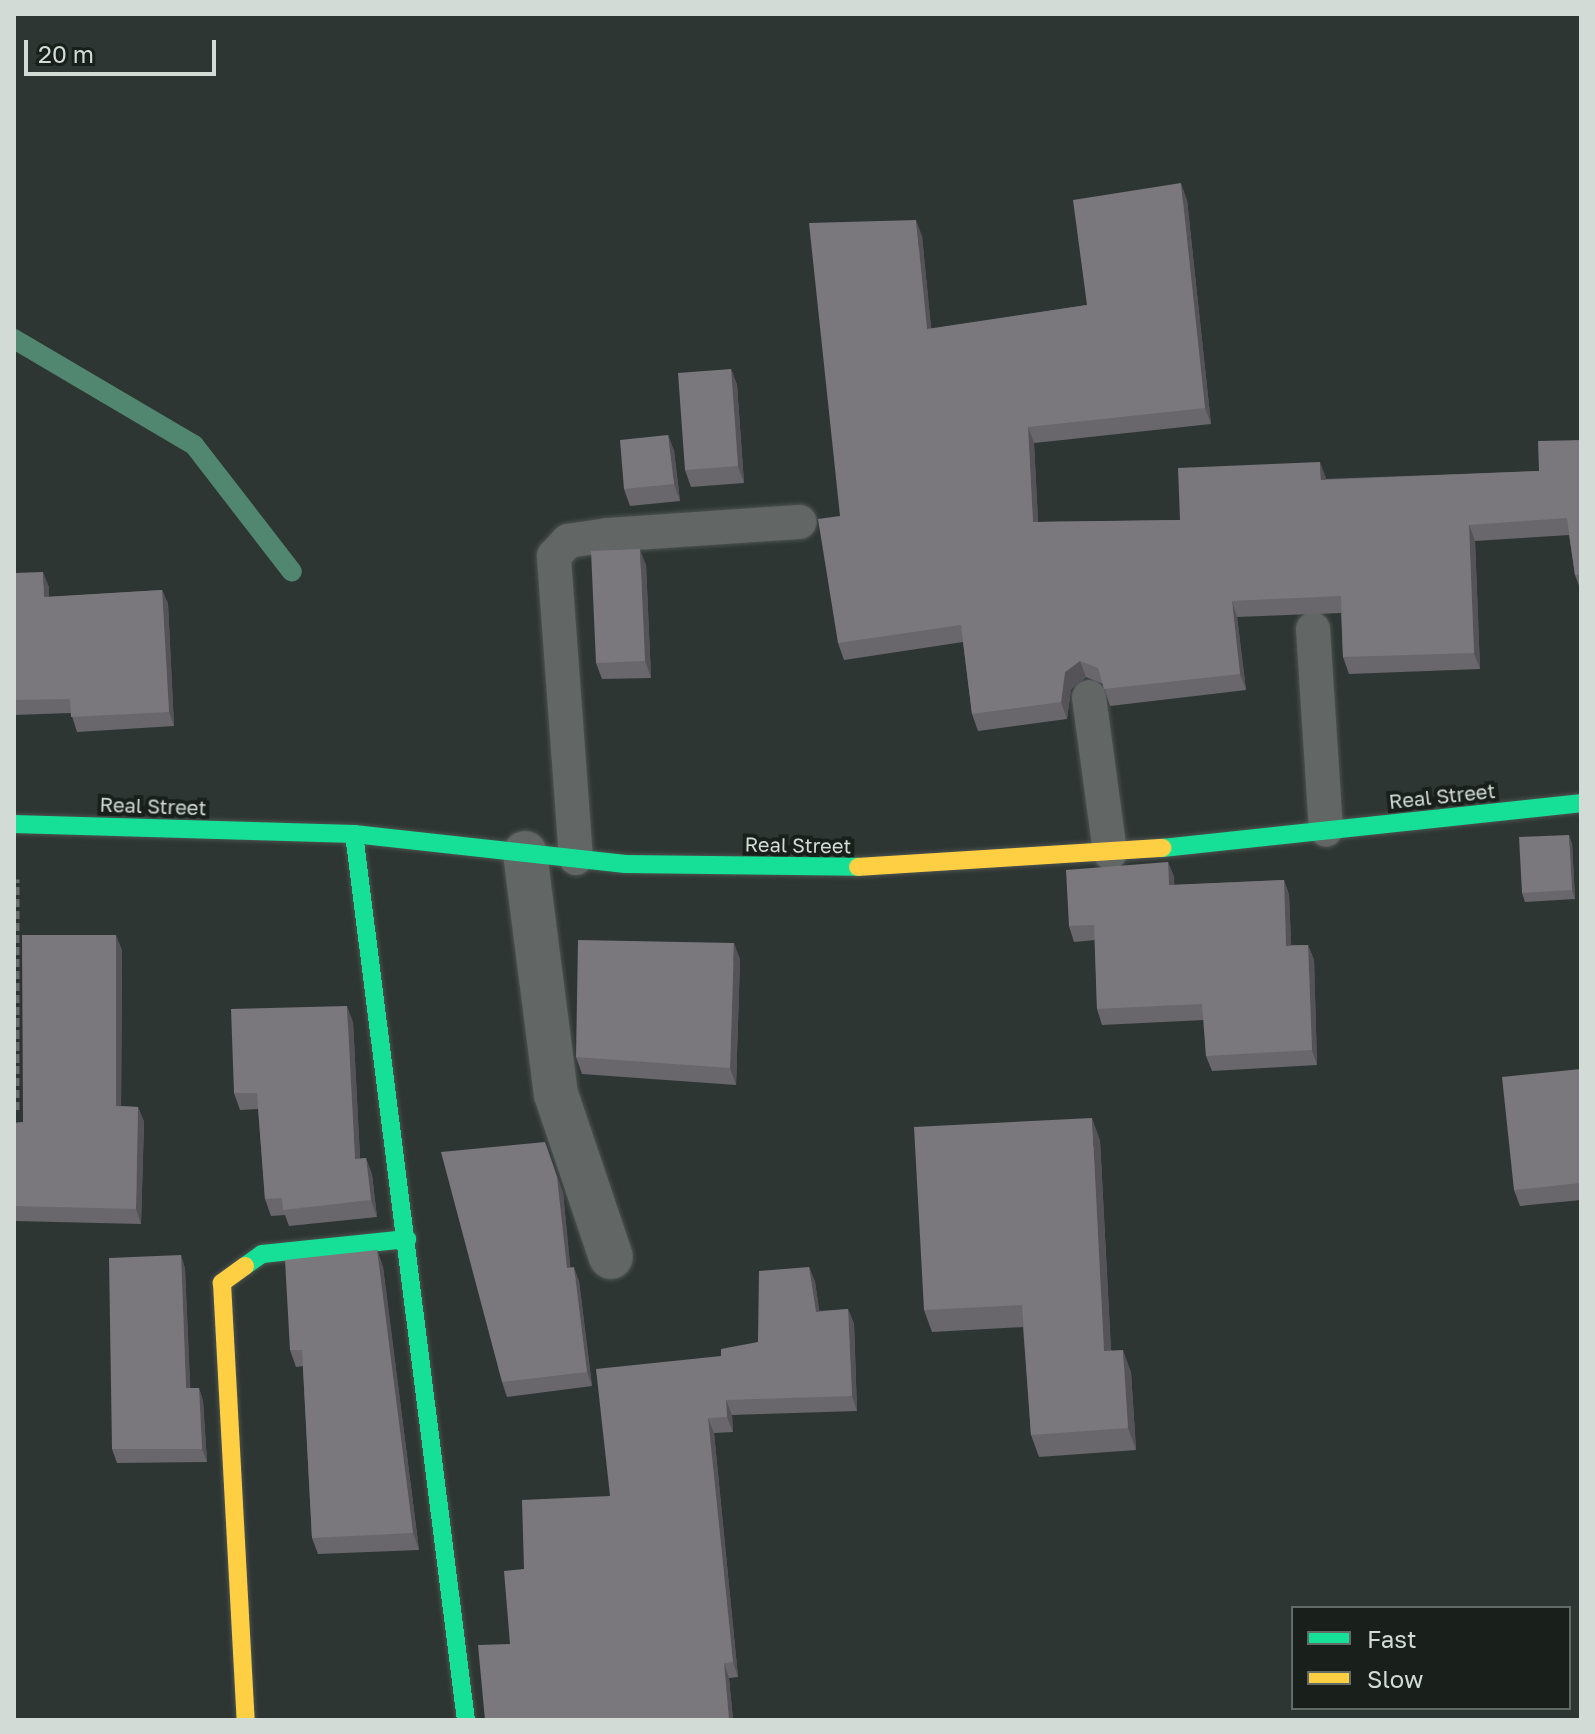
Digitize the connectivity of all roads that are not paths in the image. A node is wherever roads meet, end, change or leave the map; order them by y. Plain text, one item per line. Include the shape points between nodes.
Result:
1 (800, 522) dead end
2 (1313, 629) edge
3 (1089, 697) edge
4 (1581, 803) edge
5 (16, 824) edge
6 (1326, 830) junction
7 (354, 834) junction
8 (525, 853) junction
9 (1110, 853) junction
10 (576, 858) junction
11 (407, 1239) junction
12 (611, 1257) dead end
13 (246, 1720) edge
14 (466, 1720) edge

1 - 10 lane via 608,535 568,541 554,556
2 - 6 lane
3 - 9 lane
4 - 6 street, Real Street
5 - 7 street, Real Street
6 - 9 street, Real Street
7 - 8 street, Real Street
7 - 11 street
8 - 10 street, Real Street
8 - 12 street via 556,1094
9 - 10 street, Real Street via 849,868
11 - 13 street via 262,1254 222,1283
11 - 14 street

